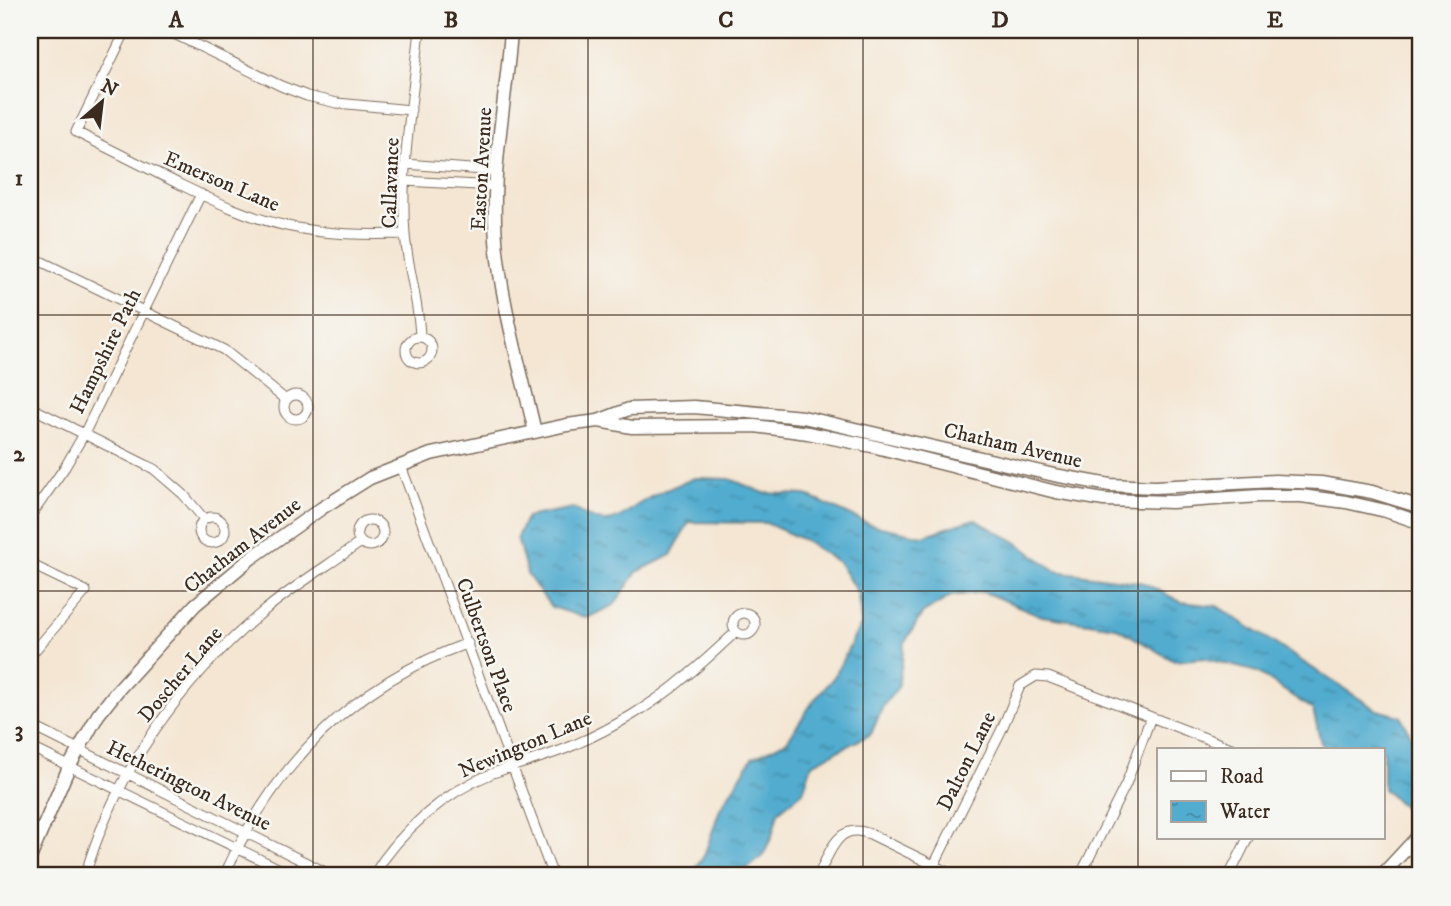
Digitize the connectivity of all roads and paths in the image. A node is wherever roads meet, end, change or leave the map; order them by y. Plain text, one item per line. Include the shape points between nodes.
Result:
1 (126, 30) edge
2 (166, 30) edge
3 (420, 30) edge
4 (511, 30) edge
5 (411, 110) junction
6 (406, 164) junction
7 (496, 171) junction
8 (405, 181) junction
9 (495, 186) junction
10 (201, 194) junction
11 (405, 234) junction
12 (30, 256) edge
13 (143, 311) junction
14 (420, 337) dead end
15 (286, 400) dead end
16 (30, 407) edge
17 (598, 421) junction
18 (535, 432) junction
19 (84, 434) junction
20 (401, 466) junction
21 (1421, 507) edge
22 (30, 517) edge
23 (204, 519) dead end
24 (1421, 523) edge
25 (360, 542) dead end
26 (30, 564) edge
27 (736, 632) dead end
28 (468, 643) junction
29 (30, 656) edge
30 (1152, 717) junction
31 (30, 725) edge
32 (30, 747) edge
33 (1232, 748) edge
34 (78, 749) junction
35 (513, 766) junction
36 (69, 767) junction
37 (128, 774) junction
38 (119, 791) junction
39 (244, 832) junction
40 (1421, 833) edge
41 (1248, 839) edge
42 (237, 848) junction
43 (30, 858) edge
44 (934, 865) junction
45 (85, 876) edge
46 (224, 876) edge
47 (294, 876) edge
48 (333, 876) edge
49 (373, 876) edge
50 (553, 876) edge
51 (818, 876) edge
52 (956, 876) edge
53 (1080, 876) edge
54 (1229, 876) edge
55 (1381, 876) edge

1 - 10 street, Emerson Lane via 76,132
2 - 5 street via 307,96
3 - 5 street, Callavance
4 - 7 street, Easton Avenue
5 - 6 street, Callavance
6 - 7 street
6 - 8 street, Callavance
7 - 9 street, Easton Avenue
8 - 9 street
8 - 11 street, Callavance
9 - 18 street, Easton Avenue via 498,260
10 - 11 street, Emerson Lane via 284,226 331,233
10 - 13 street, Hampshire Path
11 - 14 street, Callavance
12 - 13 street
13 - 15 street via 224,350
13 - 19 street, Hampshire Path
16 - 19 street
17 - 18 street, Chatham Avenue
17 - 21 street, Chatham Avenue via 628,409 694,407 803,417 1110,485 1301,481 1372,492
17 - 24 street, Chatham Avenue via 632,427 755,426 808,433 1104,500 1301,496 1386,510
18 - 20 street, Chatham Avenue via 430,454
19 - 22 street, Hampshire Path
19 - 23 street via 154,469
20 - 28 street, Culbertson Place
20 - 34 street, Chatham Avenue via 370,478 322,508 195,605 117,691
25 - 37 street, Doscher Lane via 298,584 203,668
26 - 29 street via 86,591
27 - 35 street, Newington Lane via 684,679 625,717 573,746
28 - 35 street, Culbertson Place
28 - 39 street via 409,668 354,704 297,759
30 - 33 street
30 - 44 street, Dalton Lane via 1048,677 1032,677 1023,683
30 - 53 street via 1126,784
31 - 34 street, Hetherington Avenue
32 - 36 street, Hetherington Avenue
34 - 36 street, Chatham Avenue
34 - 37 street, Hetherington Avenue
35 - 49 street, Newington Lane via 437,806
35 - 50 street, Culbertson Place
36 - 38 street, Hetherington Avenue
36 - 43 street, Chatham Avenue
37 - 38 street, Doscher Lane
37 - 39 street, Hetherington Avenue
38 - 42 street, Hetherington Avenue
38 - 45 street, Doscher Lane
39 - 42 street
39 - 48 street, Hetherington Avenue
40 - 55 street
41 - 54 street
42 - 46 street
42 - 47 street, Hetherington Avenue
44 - 51 street via 856,830 838,838
44 - 52 street

